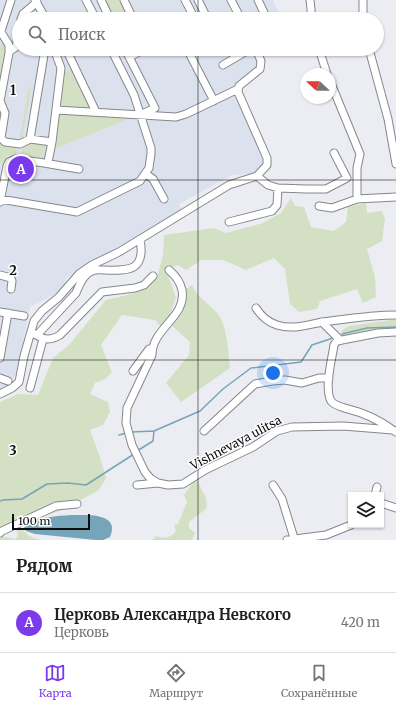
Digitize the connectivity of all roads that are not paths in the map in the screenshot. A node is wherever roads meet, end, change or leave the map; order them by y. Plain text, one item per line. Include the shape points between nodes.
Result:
1 (11, 0) edge
2 (86, 0) edge
3 (101, 0) edge
4 (124, 0) edge
5 (185, 0) edge
6 (198, 0) edge
7 (231, 0) edge
8 (258, 0) edge
9 (310, 0) edge
10 (363, 0) edge
11 (36, 1) edge
12 (25, 12) edge
13 (42, 12) edge
14 (92, 12) edge
15 (107, 12) edge
16 (130, 12) edge
17 (191, 12) edge
18 (205, 12) edge
19 (237, 12) edge
20 (264, 12) edge
21 (311, 12) edge
22 (363, 12) edge
23 (0, 33) edge
24 (12, 50) edge
25 (8, 53) junction
26 (43, 56) edge
27 (57, 56) edge
28 (69, 56) edge
29 (114, 56) edge
30 (191, 56) edge
31 (238, 56) edge
32 (259, 56) edge
33 (321, 56) edge
34 (371, 56) edge
35 (129, 57) edge
36 (72, 62) junction
37 (223, 65) dead end
38 (61, 67) junction
39 (325, 68) edge
40 (238, 89) junction
41 (336, 96) edge
42 (214, 101) junction
43 (1, 104) edge
44 (56, 110) junction
45 (96, 112) junction
46 (140, 115) junction
47 (30, 139) junction
48 (52, 142) junction
49 (20, 144) junction
50 (334, 153) dead end
51 (18, 159) junction
52 (44, 163) junction
53 (396, 164) edge
54 (79, 169) dead end
55 (146, 174) junction
56 (257, 176) junction
57 (278, 188) junction
58 (396, 197) edge
59 (164, 199) dead end
60 (0, 200) edge
61 (357, 200) junction
62 (319, 206) dead end
63 (229, 222) dead end
64 (140, 239) junction
65 (169, 270) dead end
66 (0, 275) edge
67 (153, 276) dead end
68 (11, 289) dead end
69 (256, 308) dead end
70 (0, 312) edge
71 (8, 313) junction
72 (396, 315) edge
73 (24, 316) dead end
74 (322, 322) junction
75 (396, 332) edge
76 (37, 335) junction
77 (340, 340) junction
78 (152, 349) junction
79 (0, 358) edge
80 (132, 371) dead end
81 (0, 378) edge
82 (329, 378) junction
83 (8, 381) dead end
84 (30, 388) dead end
85 (0, 394) edge
86 (204, 431) dead end
87 (394, 431) edge
88 (158, 483) junction
89 (137, 485) dead end
90 (273, 485) dead end
91 (377, 487) dead end
92 (376, 492) edge
93 (77, 504) dead end
94 (384, 504) edge
95 (396, 508) edge
96 (348, 526) edge
97 (0, 533) edge
98 (291, 539) edge

1 - 23 street
2 - 14 street
3 - 15 street
4 - 16 street
5 - 17 street
6 - 18 street
7 - 19 street
8 - 20 street
9 - 21 street
10 - 22 street
11 - 12 street
11 - 13 street
23 - 25 street via 9,45
24 - 25 street
25 - 43 street
26 - 47 street
27 - 38 street
28 - 36 street
29 - 46 street via 134,95
30 - 42 street
31 - 37 street
32 - 40 street via 260,69
33 - 39 street
34 - 53 street via 388,119
35 - 46 street via 155,108
36 - 38 street
36 - 45 street
38 - 44 street
40 - 42 street
40 - 56 street via 267,158 267,165
41 - 61 street via 360,154 357,168
42 - 46 street via 181,117
43 - 49 street via 5,113 2,140
44 - 45 street
44 - 48 street
45 - 46 street
46 - 55 street via 151,148 151,161
47 - 48 street
47 - 49 street
48 - 52 street via 48,162
49 - 51 street
50 - 57 street via 347,176 346,179 326,189
51 - 52 street
51 - 60 street via 10,160 7,166
52 - 54 street
55 - 59 street via 153,179
55 - 60 street via 140,181 77,212
56 - 57 street via 268,185
56 - 64 street via 229,185
57 - 63 street via 277,205 272,211
58 - 61 street
61 - 62 street via 332,208
64 - 76 street via 79,274 34,321
64 - 76 street via 141,252 136,265 128,270 96,270 88,273 76,293
65 - 78 street via 181,286 183,299 179,310 161,331
66 - 68 street via 11,278
67 - 76 street via 144,285 135,288 102,292 53,339
69 - 74 street via 261,316 278,325 293,327
70 - 71 street
71 - 73 street
71 - 79 street
72 - 74 street
74 - 77 street
75 - 77 street
76 - 84 street
76 - 85 street via 19,382
77 - 82 street via 334,345
78 - 80 street
78 - 88 street via 152,355 127,408 126,423 145,472
81 - 83 street
82 - 86 street via 318,378 302,383 285,380 255,384
82 - 87 street via 332,402 369,415
87 - 88 street, Vishnevaya ulitsa via 343,426 292,426 277,431 253,447 205,470 183,484
88 - 89 street, Vishnevaya ulitsa
90 - 98 street via 282,499
91 - 92 street
93 - 97 street via 56,506
94 - 95 street
96 - 98 street via 326,535

